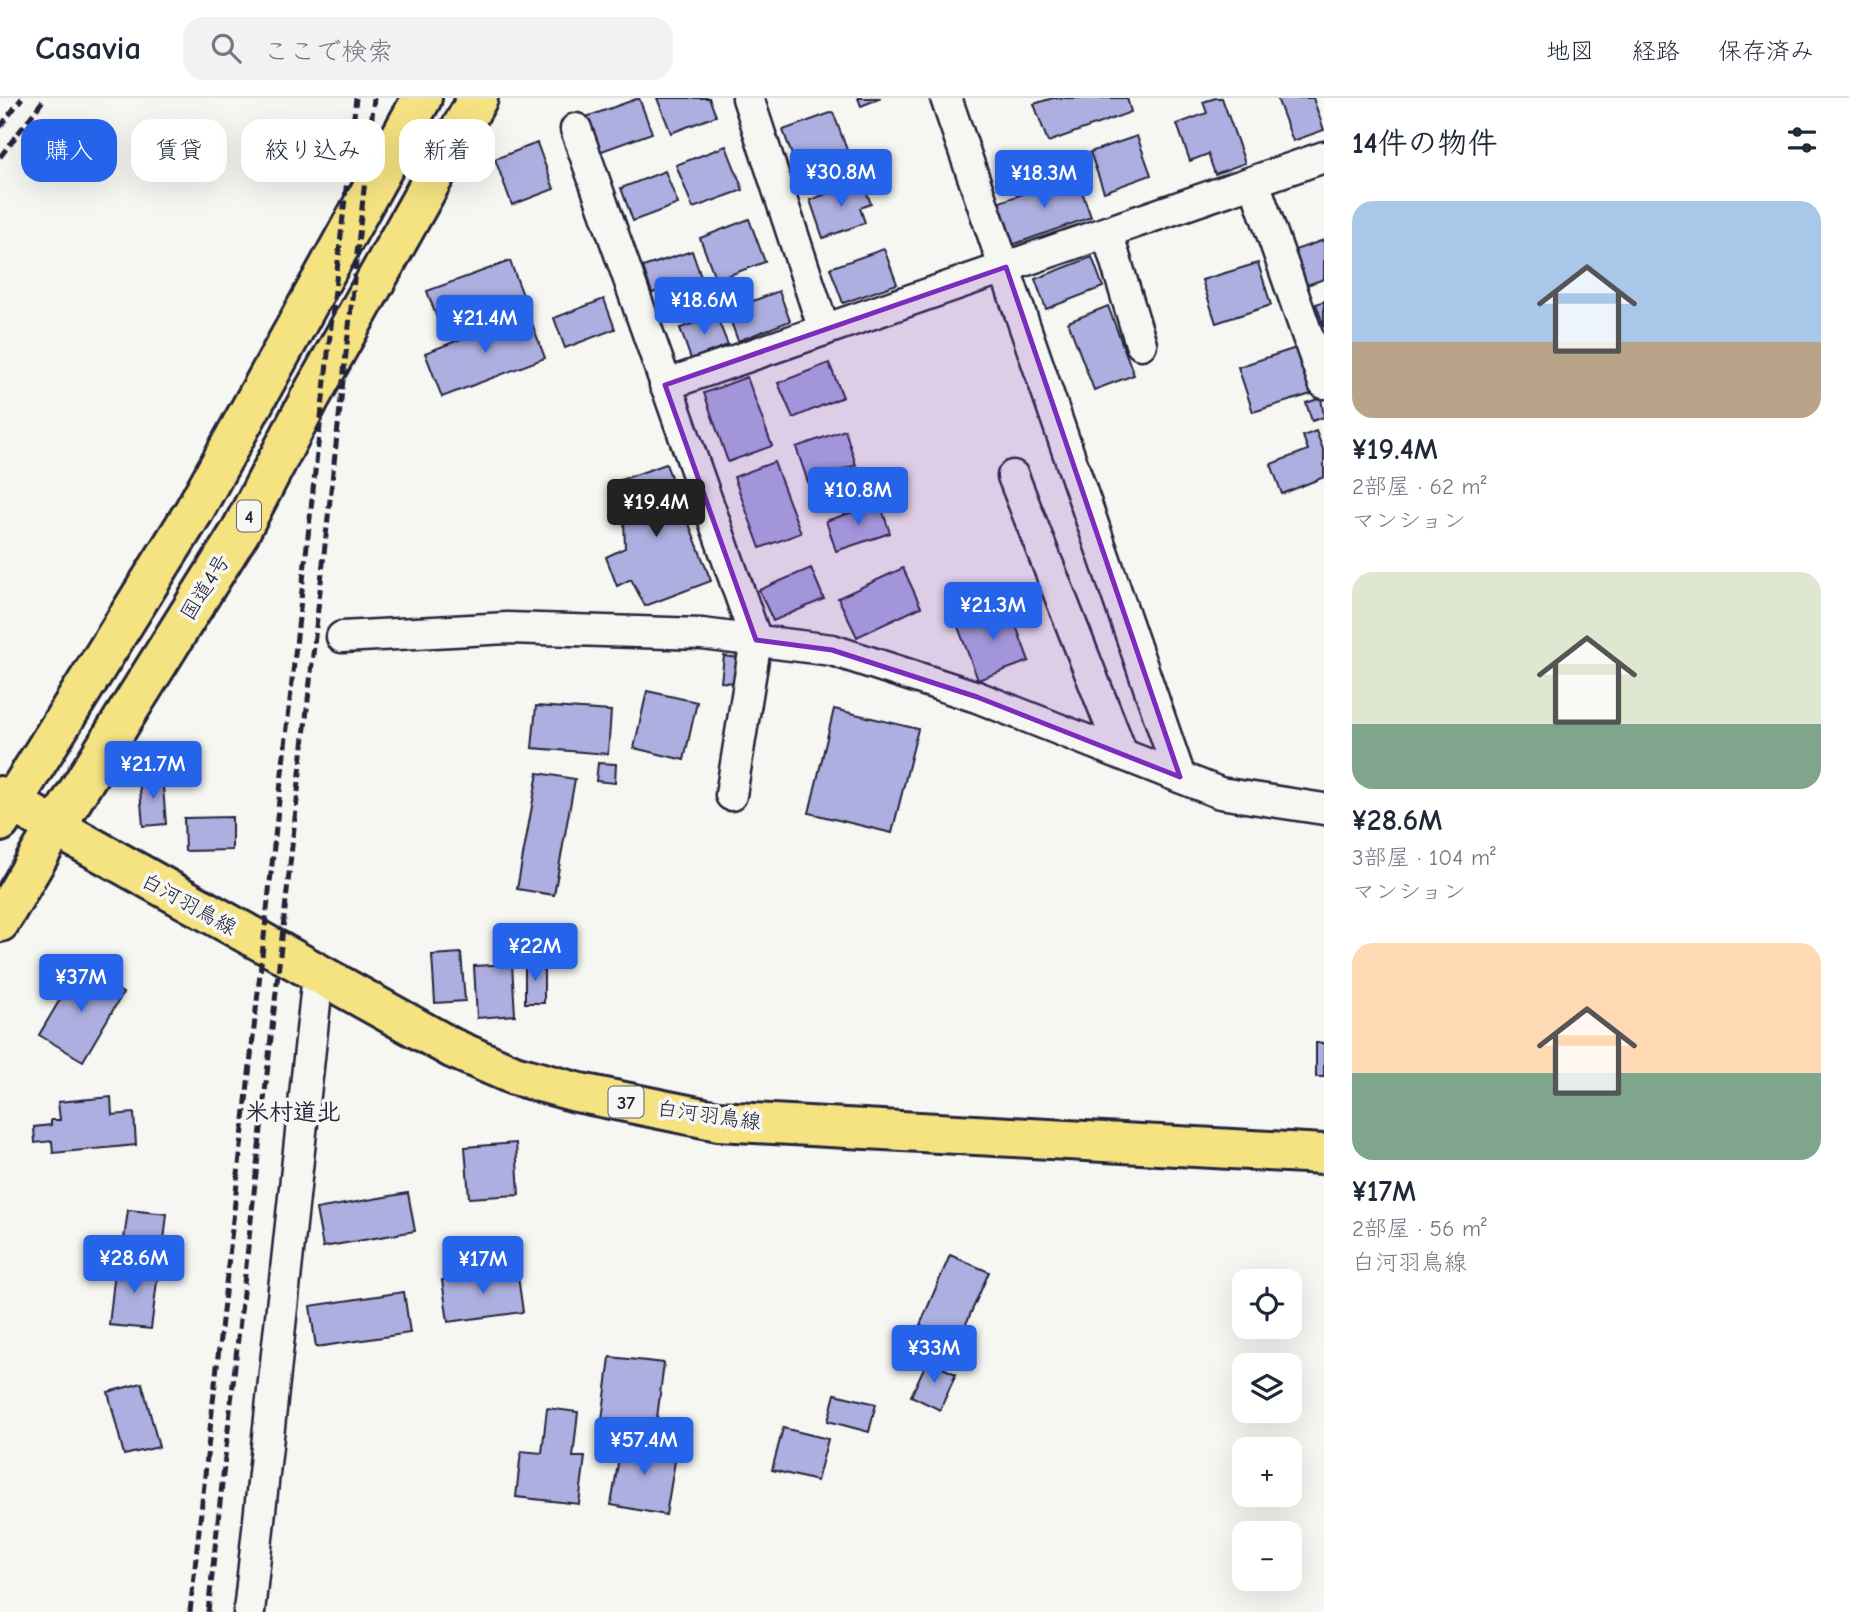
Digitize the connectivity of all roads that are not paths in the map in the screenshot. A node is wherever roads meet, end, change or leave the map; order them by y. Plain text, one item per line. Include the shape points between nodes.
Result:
1 (422, 98) edge
2 (478, 98) edge
3 (748, 98) edge
4 (946, 98) edge
5 (576, 129) dead end
6 (1324, 157) edge
7 (1254, 182) junction
8 (1107, 232) junction
9 (1006, 267) junction
10 (824, 330) junction
11 (1140, 344) dead end
12 (1324, 383) edge
13 (665, 385) junction
14 (1013, 476) dead end
15 (342, 637) dead end
16 (756, 640) junction
17 (1122, 754) junction
18 (1180, 777) junction
19 (731, 795) dead end
20 (4, 807) edge
21 (1324, 809) edge
22 (55, 828) junction
23 (0, 922) edge
24 (318, 975) junction
25 (1324, 1154) edge
26 (249, 1612) edge

1 - 20 main road via 194,511
2 - 22 main road, 国道4号 / 4 via 240,532
3 - 10 street
4 - 9 street
5 - 13 street
6 - 7 street
7 - 8 street
7 - 12 street
8 - 9 street
8 - 11 street
9 - 10 street
9 - 18 street
10 - 13 street
13 - 16 street
14 - 17 street
15 - 16 street via 508,628
16 - 17 street via 832,650 977,697
16 - 19 street
17 - 18 street
18 - 21 street via 1220,793
20 - 22 main road, 白河羽鳥線 / 37
22 - 23 main road, 国道4号 / 4
22 - 24 main road, 白河羽鳥線 / 37
24 - 25 main road, 白河羽鳥線 / 37 via 452,1048 514,1075 576,1093 718,1121
24 - 26 street

